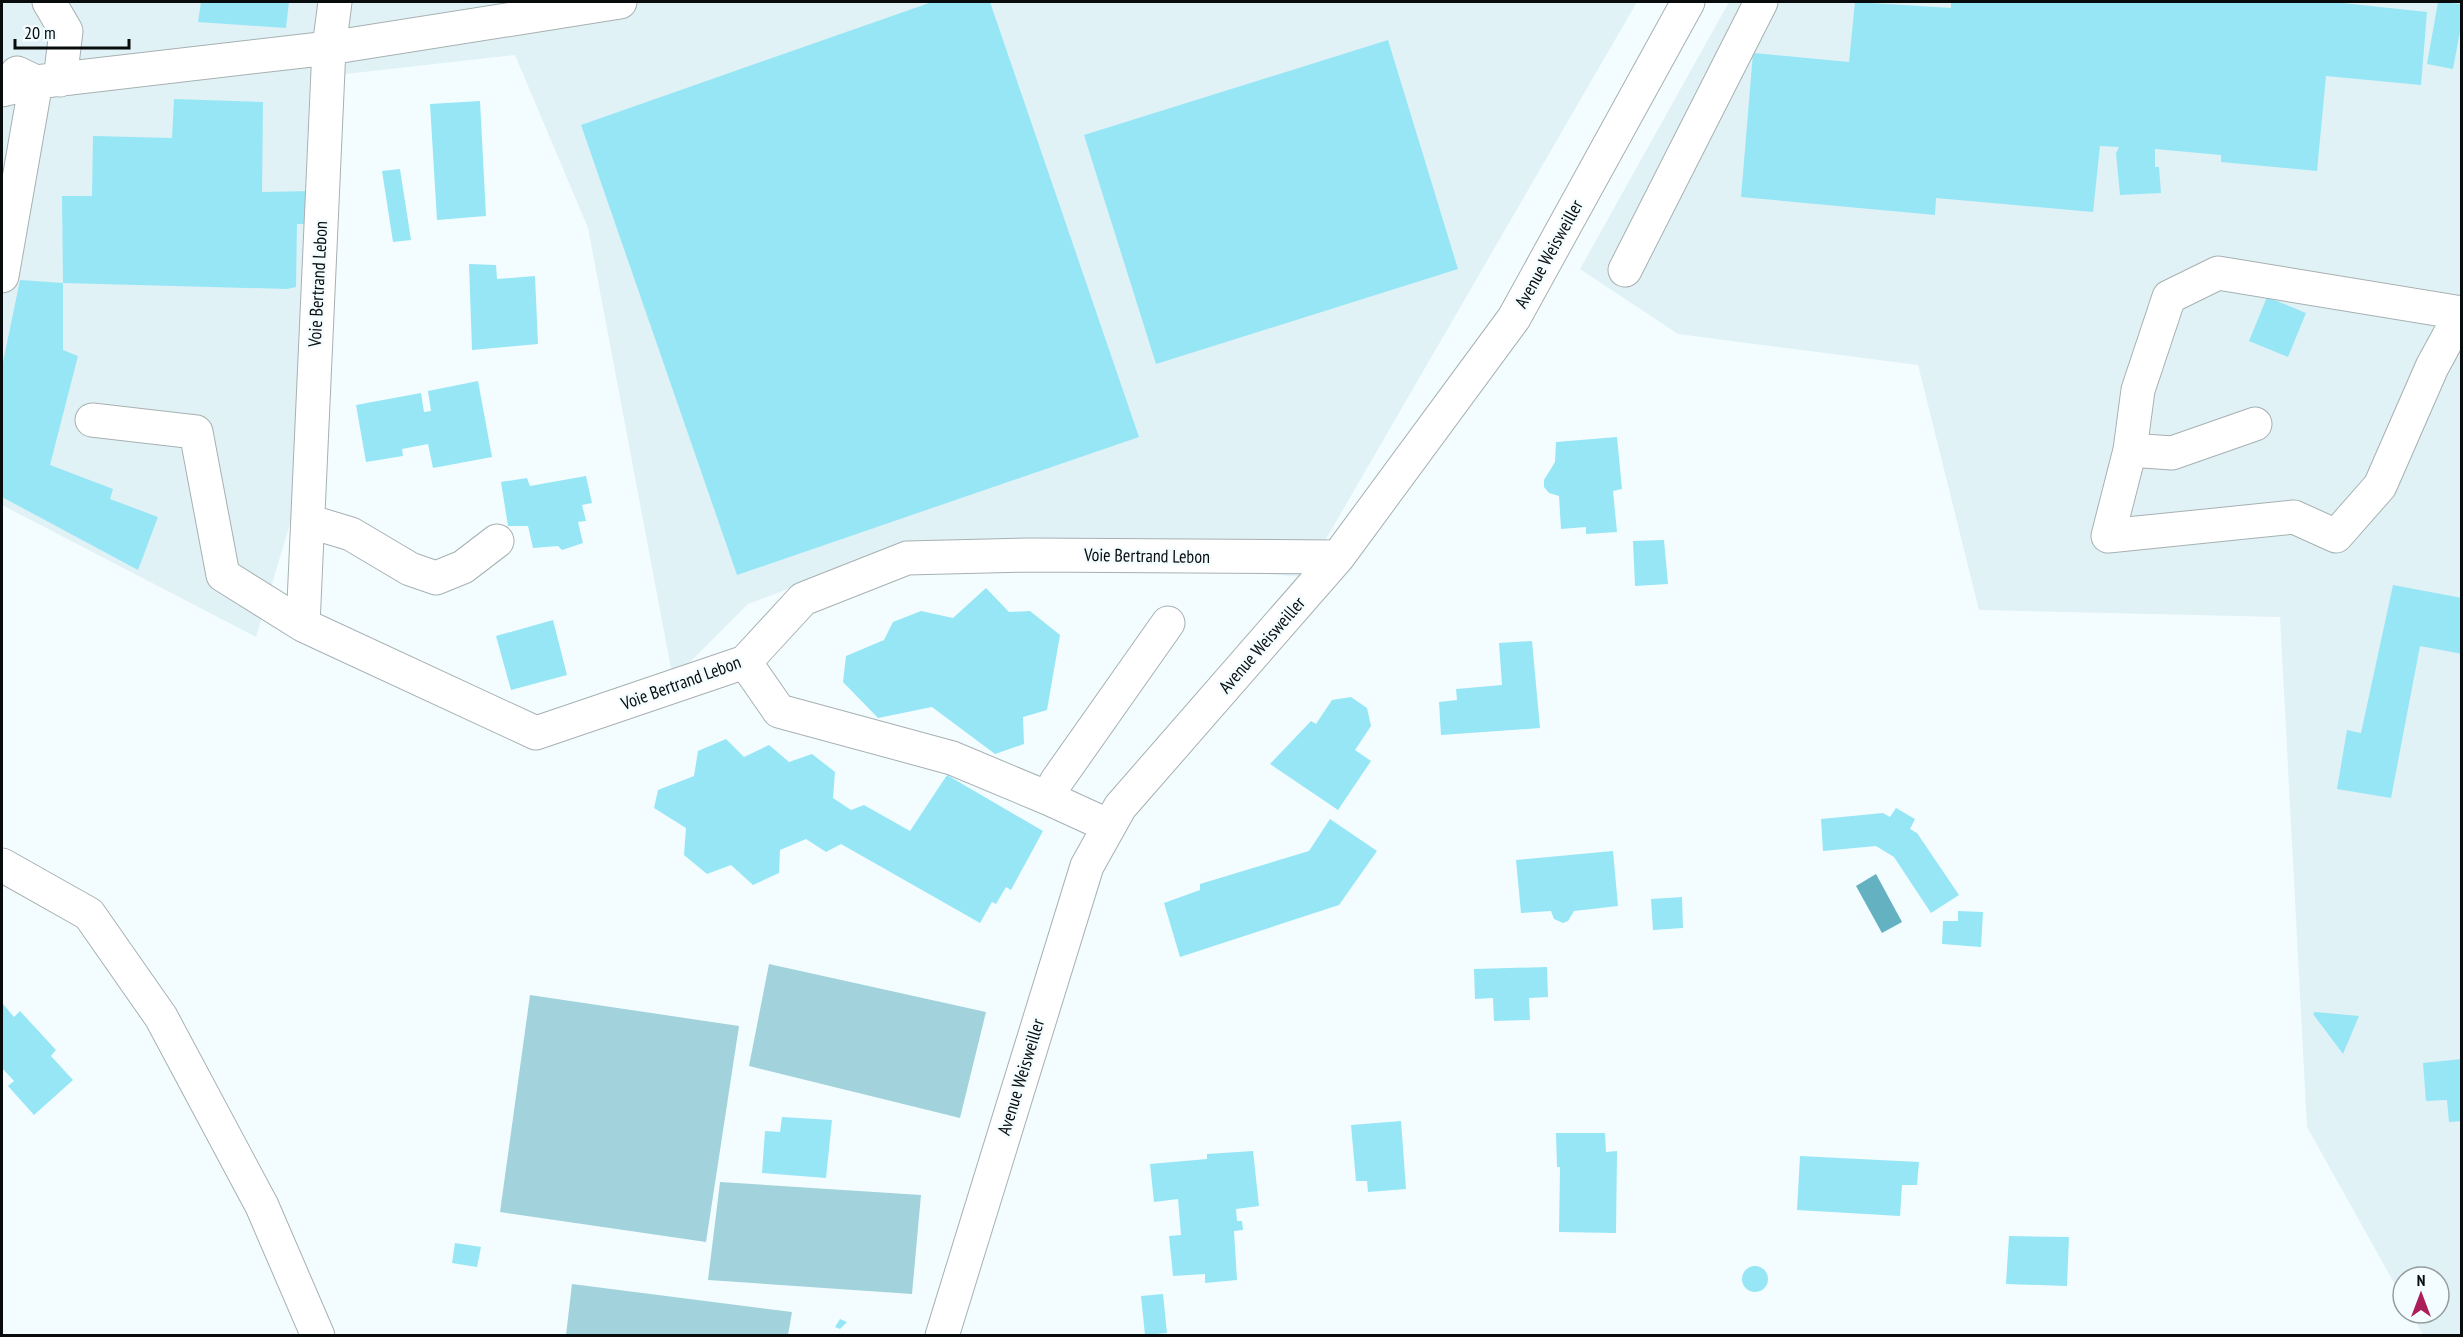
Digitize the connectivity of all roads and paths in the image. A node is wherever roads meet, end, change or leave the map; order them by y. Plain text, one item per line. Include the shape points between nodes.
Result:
1 (49, 2) edge
2 (335, 2) edge
3 (620, 2) edge
4 (1688, 2) edge
5 (1761, 2) edge
6 (329, 48) junction
7 (2, 66) edge
8 (48, 81) junction
9 (2, 90) edge
10 (1625, 270) dead end
11 (2, 276) edge
12 (2461, 312) edge
13 (92, 420) dead end
14 (2255, 424) dead end
15 (2130, 450) junction
16 (308, 520) junction
17 (497, 541) dead end
18 (1338, 557) junction
19 (1168, 623) dead end
20 (303, 625) junction
21 (746, 662) junction
22 (1050, 799) junction
23 (1109, 826) junction
24 (2, 865) edge
25 (318, 1335) edge
26 (942, 1335) edge

1 - 8 street via 66,31
2 - 6 street, Voie Bertrand Lebon
3 - 6 street
4 - 18 street, Avenue Weisweiller via 1514,318
5 - 10 street
6 - 8 street
6 - 16 street, Voie Bertrand Lebon
7 - 8 street
8 - 9 street
8 - 11 street
12 - 15 street via 2218,273 2169,297 2138,390
12 - 15 street via 2432,367 2380,486 2336,536 2294,517 2108,536
13 - 20 street via 196,432 223,575
14 - 15 street via 2172,453
16 - 17 street via 351,534 410,569 436,578 463,567
16 - 20 street, Voie Bertrand Lebon
18 - 21 street, Voie Bertrand Lebon via 907,558 803,599
18 - 23 street, Avenue Weisweiller via 1120,807
19 - 22 street via 1056,782
20 - 21 street, Voie Bertrand Lebon via 536,733
21 - 22 street via 779,711 952,758
22 - 23 street
23 - 26 street, Avenue Weisweiller via 1087,866
24 - 25 street via 89,915 161,1017 262,1206

